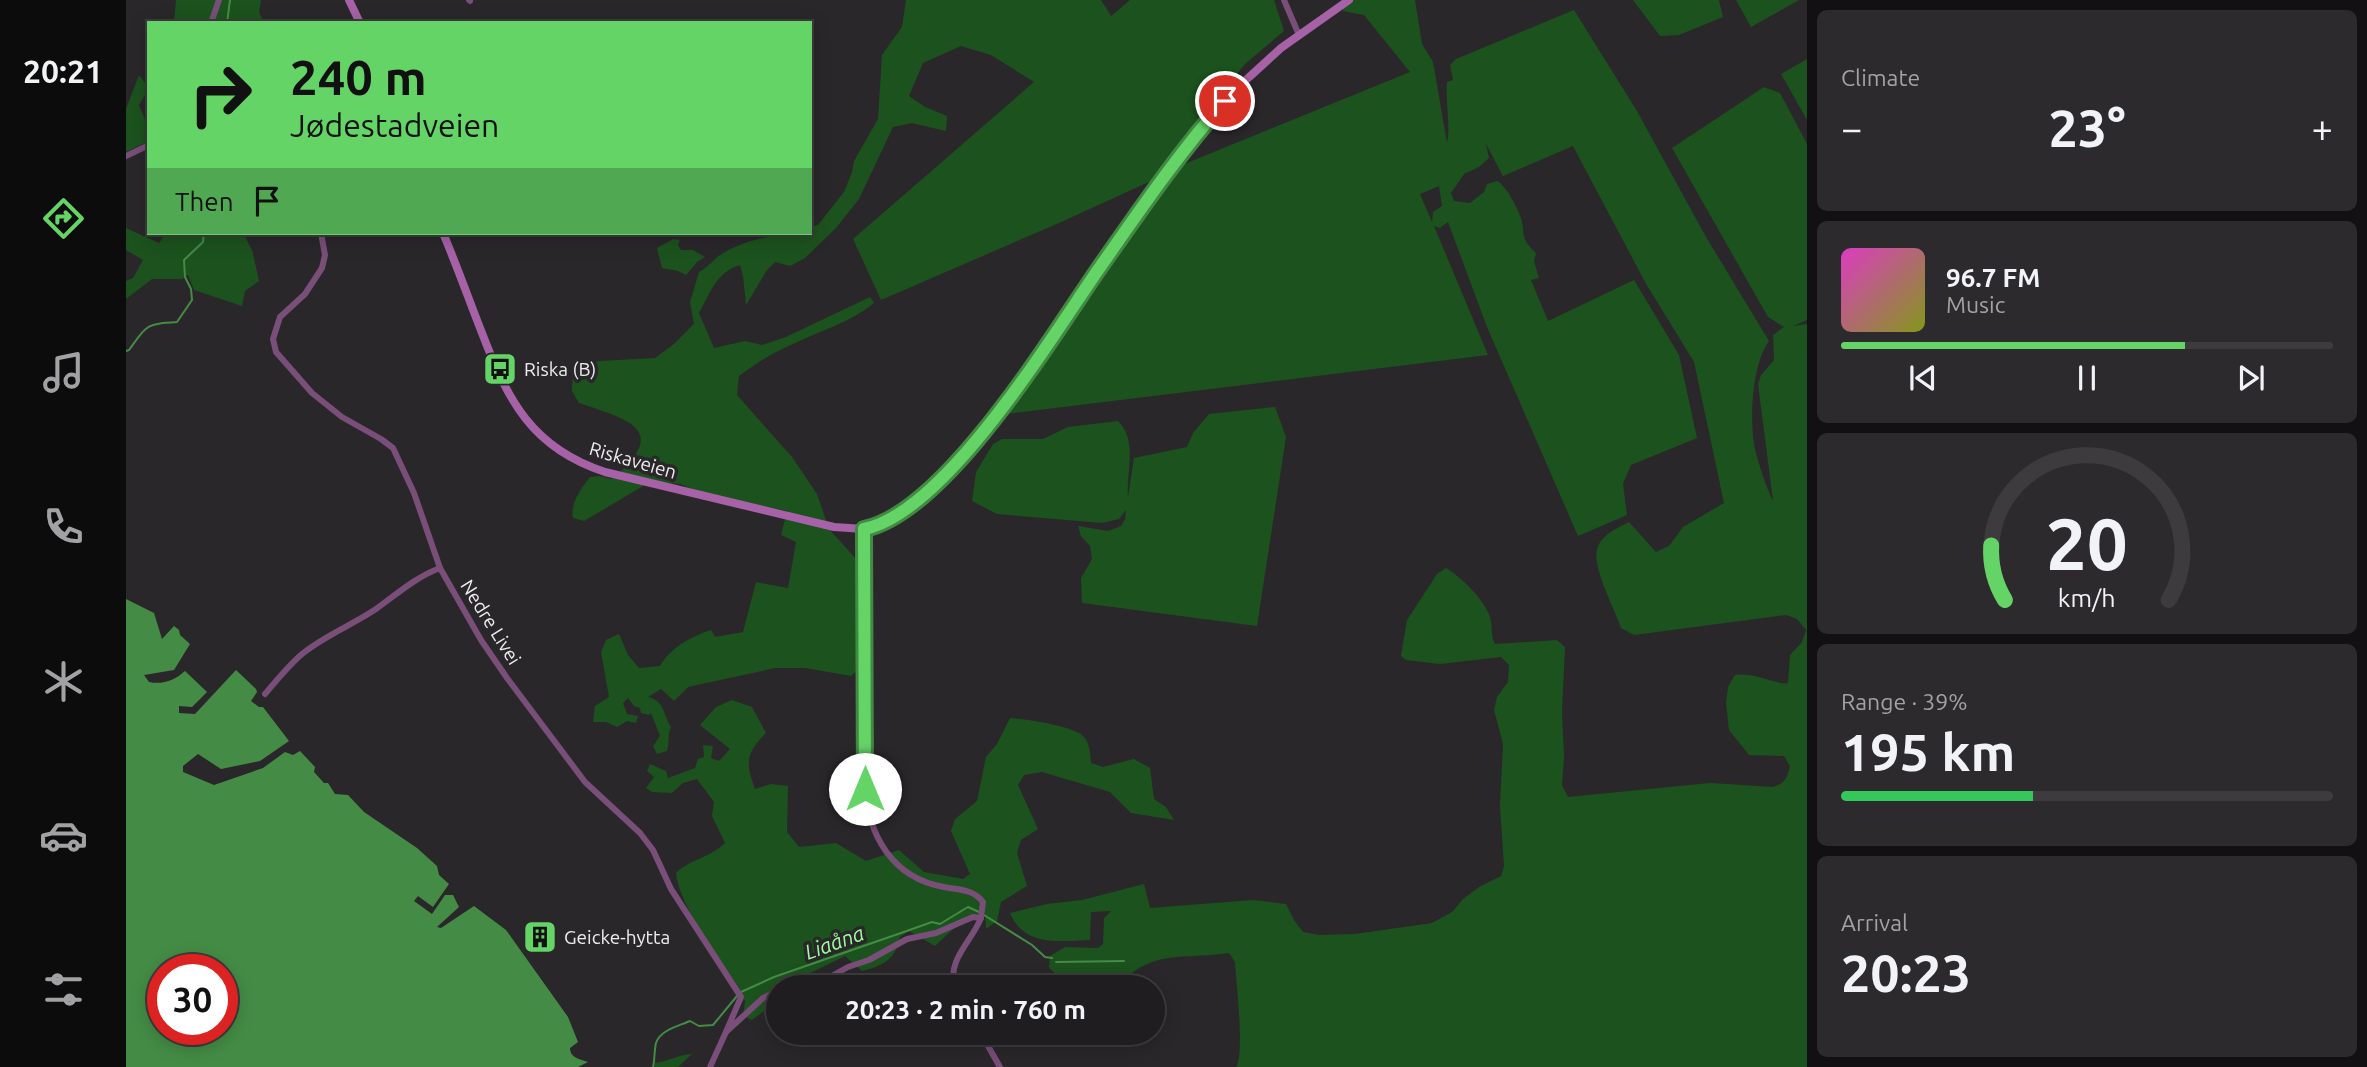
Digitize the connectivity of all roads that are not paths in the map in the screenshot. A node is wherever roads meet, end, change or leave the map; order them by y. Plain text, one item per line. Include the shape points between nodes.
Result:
1 (219, 0) edge
2 (349, 0) edge
3 (1284, 0) edge
4 (1349, 0) edge
5 (212, 21) edge
6 (359, 21) edge
7 (1299, 35) junction
8 (147, 146) edge
9 (126, 156) edge
10 (321, 235) edge
11 (444, 235) edge
12 (864, 529) junction
13 (440, 568) junction
14 (265, 694) dead end
15 (981, 918) junction
16 (834, 975) edge
17 (953, 975) edge
18 (766, 996) edge
19 (726, 1032) junction
20 (987, 1045) edge
21 (710, 1067) edge
22 (1000, 1067) edge

1 - 5 street
2 - 6 main road
3 - 7 street
4 - 7 main road
7 - 12 main road via 1252,72 1192,141 978,438 912,505 884,524
8 - 9 street
10 - 13 street, Nedre Livei via 322,268 305,294 280,317 274,349 312,393 393,448
11 - 12 main road, Riskaveien via 508,395 528,424 558,450 617,475 824,525
12 - 15 street via 869,819 893,860 927,883 973,893 983,902
13 - 14 street via 415,579 396,596 306,652
13 - 19 street, Nedre Livei via 494,660 580,776 653,851 671,889 741,997
15 - 16 street via 907,939
15 - 17 street via 956,960
18 - 19 street
19 - 21 street
20 - 22 street

